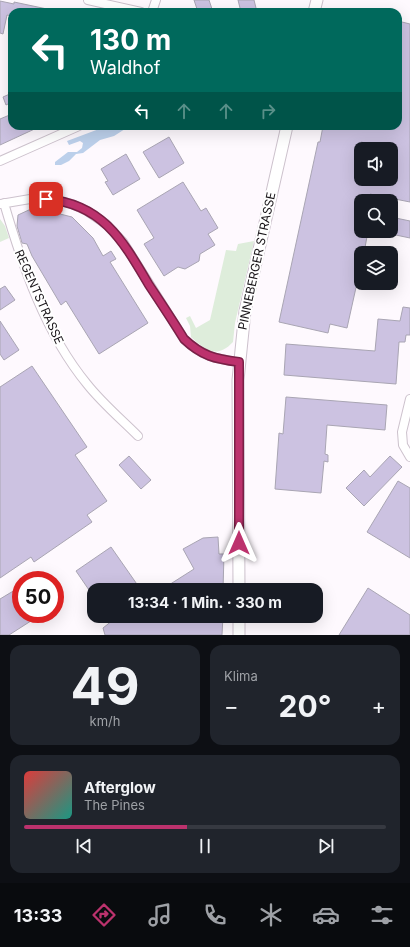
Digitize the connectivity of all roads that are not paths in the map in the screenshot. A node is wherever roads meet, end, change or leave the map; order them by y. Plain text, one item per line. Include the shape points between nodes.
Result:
1 (88, 0) edge
2 (123, 8) edge
3 (70, 130) edge
4 (287, 130) edge
5 (0, 161) edge
6 (2, 203) edge
7 (239, 362) junction
8 (410, 399) edge
9 (138, 436) dead end
10 (410, 457) edge
11 (239, 583) edge
12 (239, 623) edge
13 (239, 635) edge

1 - 2 street
3 - 5 street
4 - 7 main road, PINNEBERGER STRASSE via 245,311
6 - 7 street via 36,198 50,199 72,204 87,211 106,224 123,242 184,339 205,355
6 - 9 street, REGENTSTRASSE via 35,292 57,340 86,383
7 - 11 main road, PINNEBERGER STRASSE
8 - 10 street via 402,432 402,445
12 - 13 main road

